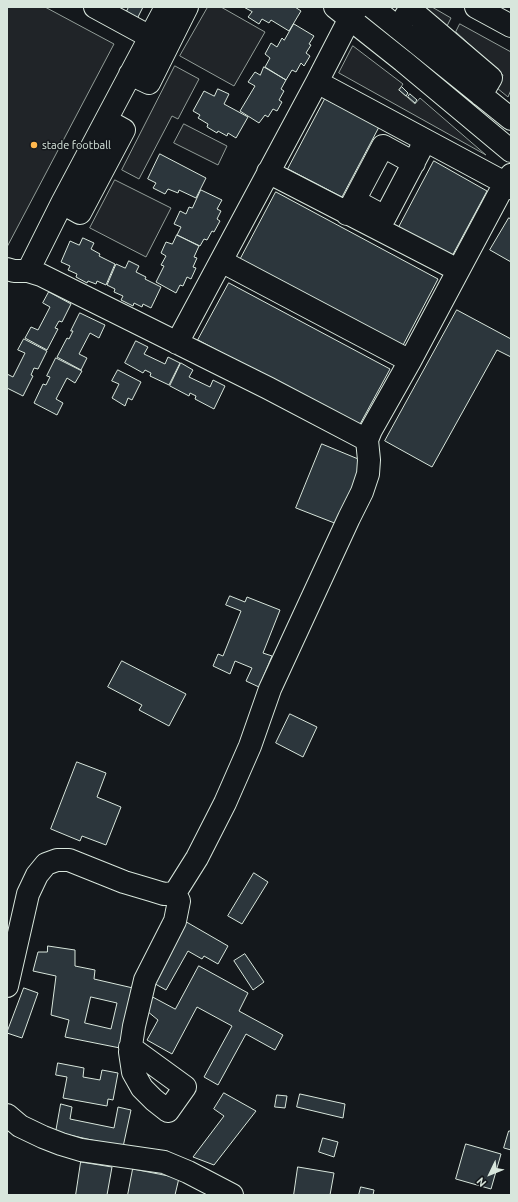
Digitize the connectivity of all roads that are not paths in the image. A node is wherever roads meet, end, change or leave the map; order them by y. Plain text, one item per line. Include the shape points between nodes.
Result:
1 (95, 7) edge
2 (166, 7) edge
3 (187, 7) edge
4 (372, 7) edge
5 (476, 7) edge
6 (348, 11) edge
7 (511, 26) edge
8 (159, 42) junction
9 (317, 82) junction
10 (511, 119) edge
11 (425, 141) junction
12 (511, 151) edge
13 (414, 163) junction
14 (268, 172) junction
15 (509, 182) edge
16 (351, 207) junction
17 (221, 261) junction
18 (17, 270) edge
19 (458, 270) junction
20 (177, 343) junction
21 (410, 361) junction
22 (367, 440) junction
23 (175, 893) junction
24 (7, 986) edge
25 (130, 1047) dead end
26 (7, 1115) edge
27 (232, 1195) edge

1 - 8 street
2 - 8 street
3 - 8 street
4 - 10 street
5 - 7 street
6 - 9 street
6 - 12 street
8 - 18 street via 149,83 130,74 106,120 124,130 80,213 62,203
9 - 11 street
9 - 14 street
11 - 13 street
11 - 15 street
13 - 16 street via 385,217
13 - 16 street via 383,146
14 - 16 street
14 - 17 street
15 - 19 street
16 - 19 street
17 - 20 street
17 - 21 street
18 - 20 street via 47,278
19 - 21 street
20 - 22 street
21 - 22 street
22 - 23 street via 368,474 362,492 270,689 250,746 225,803 197,858
23 - 24 street via 164,894 124,882 69,860 57,860 46,864 37,874 28,894
23 - 25 street via 179,901 175,921 145,980
26 - 27 street via 20,1126 61,1144 81,1150 164,1162

